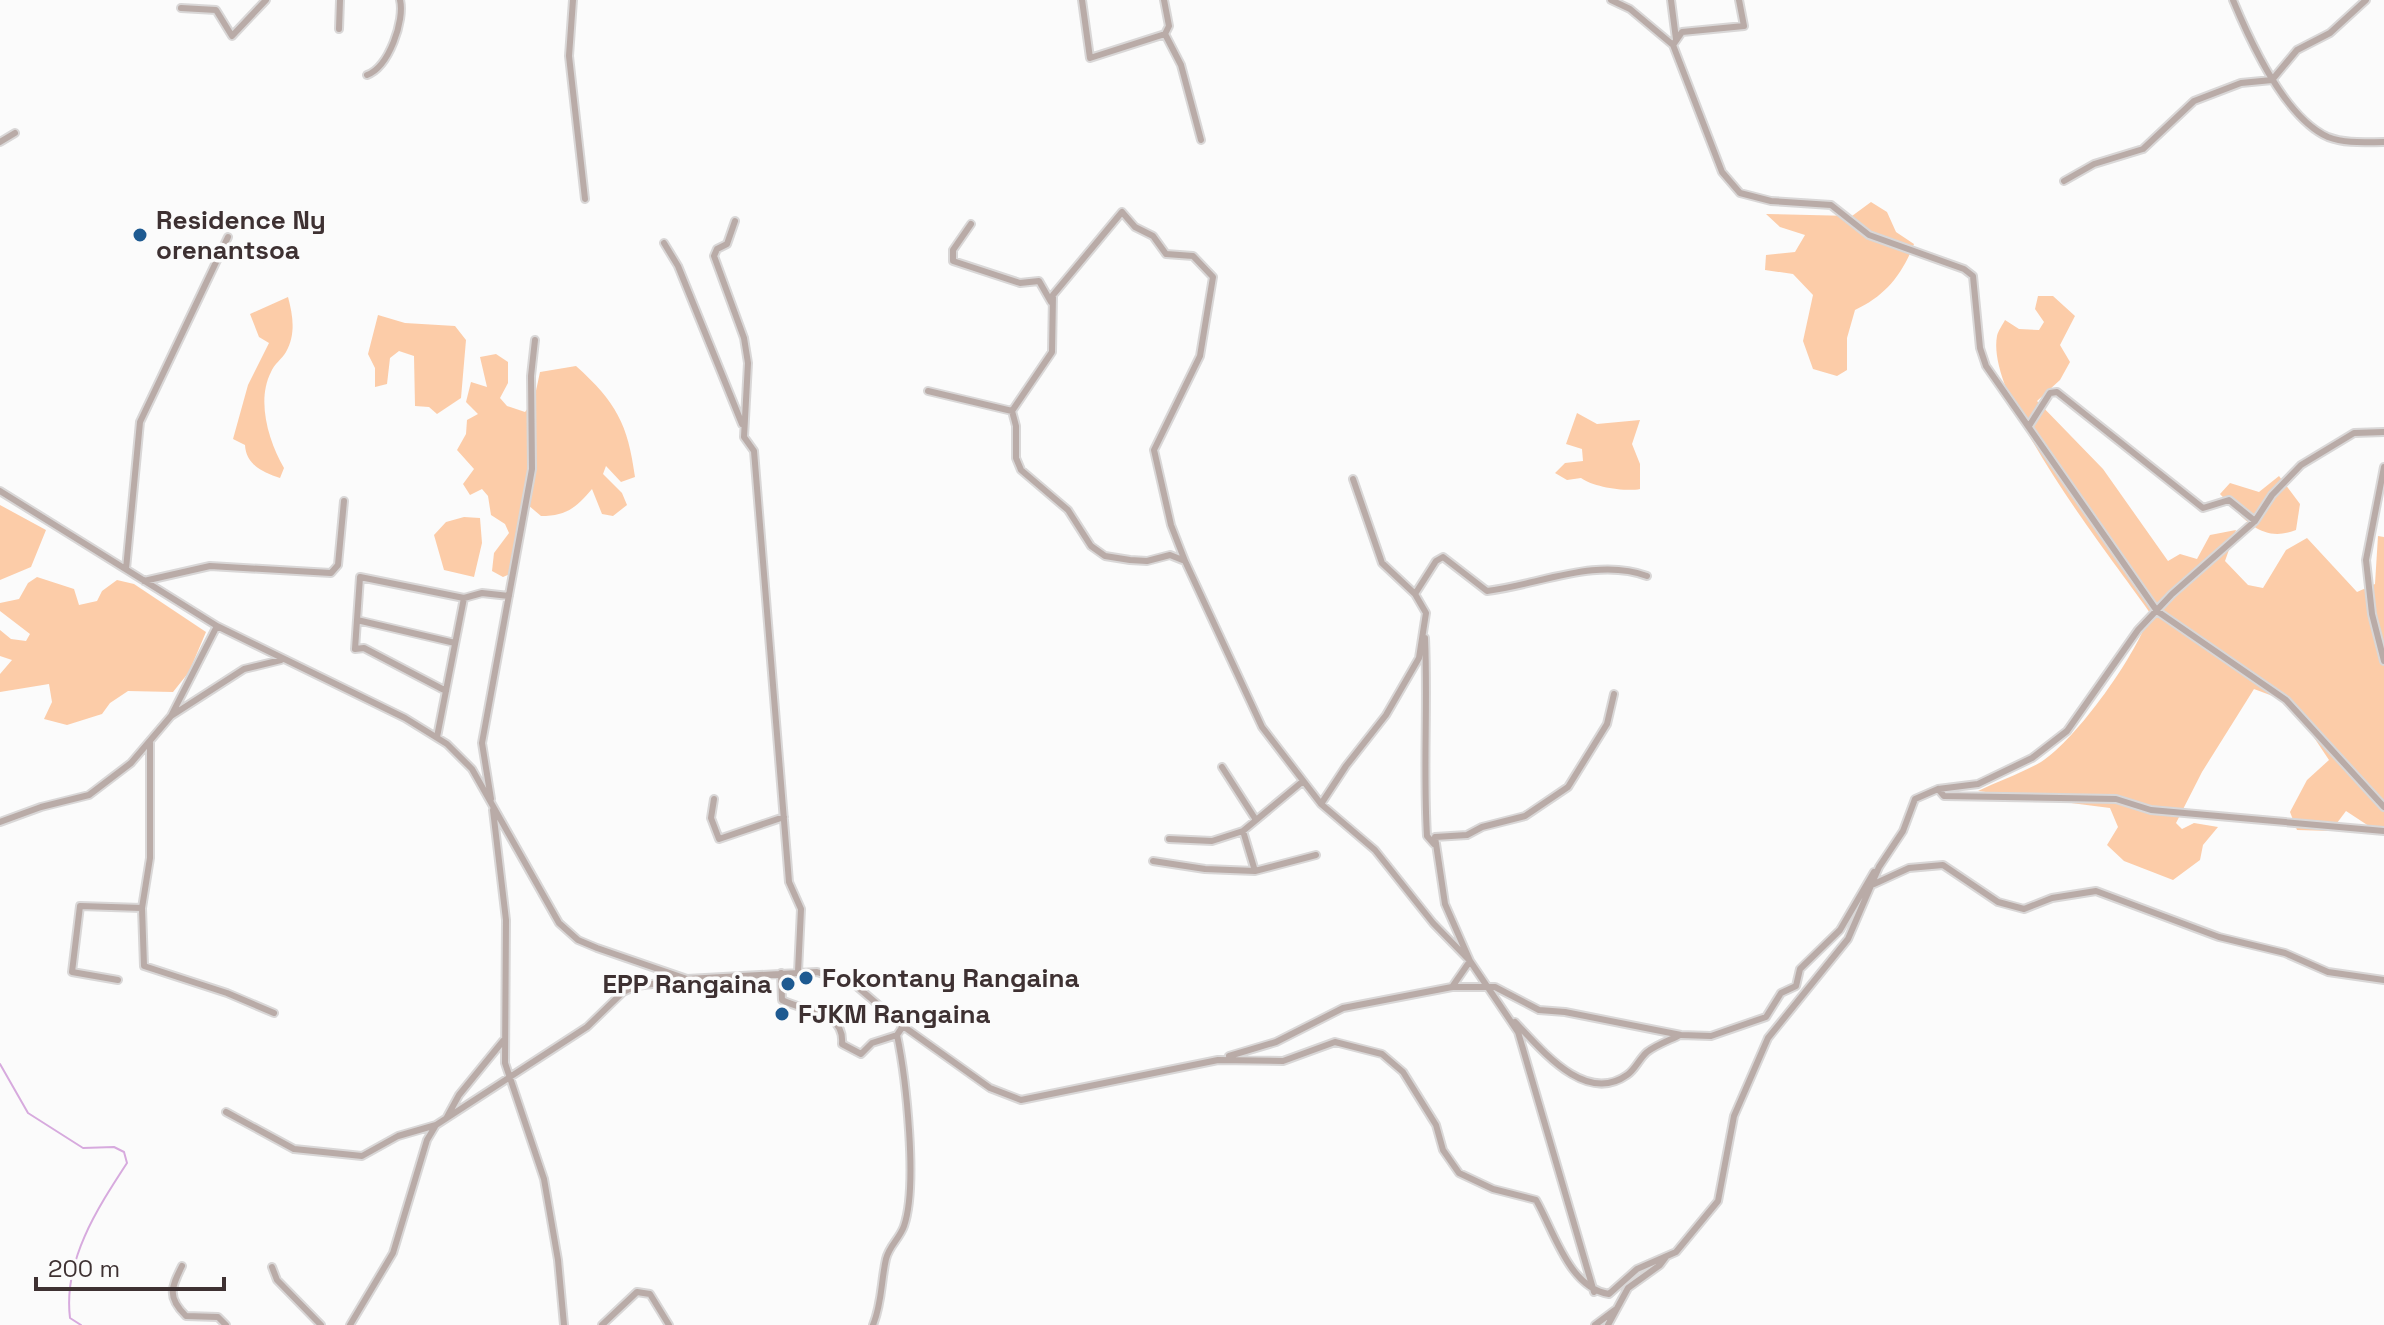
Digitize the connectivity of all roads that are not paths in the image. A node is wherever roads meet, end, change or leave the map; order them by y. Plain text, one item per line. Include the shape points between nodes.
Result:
1 (266, 0) edge
2 (340, 0) edge
3 (400, 0) edge
4 (573, 0) edge
5 (1082, 0) edge
6 (1164, 0) edge
7 (1611, 0) edge
8 (1671, 0) edge
9 (1739, 0) edge
10 (2233, 0) edge
11 (2366, 0) edge
12 (181, 8) dead end
13 (339, 29) dead end
14 (1165, 34) junction
15 (1675, 42) junction
16 (367, 75) dead end
17 (2272, 80) junction
18 (15, 133) dead end
19 (1201, 140) dead end
20 (0, 142) edge
21 (2384, 142) edge
22 (2064, 181) dead end
23 (585, 199) dead end
24 (735, 221) dead end
25 (971, 224) dead end
26 (228, 237) dead end
27 (664, 243) dead end
28 (1052, 305) junction
29 (535, 340) dead end
30 (928, 391) dead end
31 (1012, 411) junction
32 (2029, 426) junction
33 (743, 427) junction
34 (2384, 432) edge
35 (2384, 467) edge
36 (1353, 479) dead end
37 (0, 491) edge
38 (344, 501) dead end
39 (2255, 521) junction
40 (1185, 561) junction
41 (126, 569) junction
42 (1647, 576) dead end
43 (144, 581) junction
44 (1415, 594) junction
45 (509, 596) junction
46 (464, 598) junction
47 (2157, 611) junction
48 (357, 620) junction
49 (1424, 621) junction
50 (217, 626) junction
51 (455, 643) junction
52 (281, 660) junction
53 (2384, 661) edge
54 (446, 691) junction
55 (1614, 694) dead end
56 (171, 716) junction
57 (437, 737) junction
58 (150, 743) junction
59 (1222, 767) dead end
60 (1302, 782) junction
61 (1938, 789) junction
62 (714, 799) dead end
63 (491, 802) junction
64 (1321, 804) junction
65 (2384, 807) edge
66 (784, 817) junction
67 (1256, 820) junction
68 (0, 822) edge
69 (1243, 831) junction
70 (2384, 831) edge
71 (1169, 839) dead end
72 (1434, 844) junction
73 (1316, 855) dead end
74 (1153, 861) dead end
75 (1879, 867) junction
76 (1255, 871) junction
77 (1874, 884) junction
78 (142, 908) junction
79 (1470, 961) junction
80 (798, 972) junction
81 (781, 973) junction
82 (687, 979) junction
83 (118, 980) dead end
84 (2384, 980) edge
85 (1452, 987) junction
86 (1488, 987) junction
87 (1502, 1008) junction
88 (274, 1013) dead end
89 (903, 1026) junction
90 (897, 1035) junction
91 (1681, 1035) junction
92 (503, 1041) junction
93 (1218, 1060) junction
94 (507, 1076) junction
95 (226, 1112) dead end
96 (447, 1117) junction
97 (436, 1125) junction
98 (1667, 1255) junction
99 (182, 1266) dead end
100 (272, 1267) dead end
101 (1594, 1292) junction
102 (1616, 1309) junction
103 (226, 1325) edge
104 (321, 1325) edge
105 (350, 1325) edge
106 (564, 1325) edge
107 (602, 1325) edge
108 (669, 1325) edge
109 (873, 1325) edge
110 (1595, 1325) edge
111 (1608, 1325) edge

1 - 12 street via 232,36 216,10
2 - 13 street
3 - 16 street via 401,21 378,69
4 - 23 street via 569,56
5 - 14 street via 1090,58
6 - 14 street via 1169,26
7 - 15 street
8 - 15 street
9 - 15 street via 1744,26 1682,32
10 - 17 street
11 - 17 street via 2330,33 2297,50
14 - 19 street via 1181,65
15 - 32 street via 1722,172 1740,193 1831,205 1869,235 1973,276 1986,366
17 - 21 street via 2327,136 2354,143
17 - 22 street via 2241,83 2194,101 2143,149 2094,164
18 - 20 street
24 - 33 street via 727,244 714,256 744,338 748,363
25 - 28 street via 953,250 953,261 1020,283 1039,281
26 - 41 street via 140,422
27 - 33 street
28 - 31 street via 1052,352
28 - 40 street via 1053,295 1122,212 1153,236 1166,254 1193,256 1213,277 1200,356 1154,450
29 - 45 street via 532,469
30 - 31 street
31 - 40 street via 1021,470 1068,510 1091,546 1105,556 1130,560 1170,555
32 - 39 street via 2050,393 2057,392 2203,508 2229,500
32 - 47 street
33 - 66 street via 754,451
34 - 39 street via 2354,433 2301,465
35 - 53 street via 2366,560
36 - 44 street via 1382,563
37 - 41 street
38 - 43 street via 338,565 331,573 210,566
39 - 47 street
40 - 60 street via 1262,727
41 - 43 street
42 - 44 street via 1606,569 1487,591 1443,557
43 - 50 street
44 - 49 street via 1426,613
45 - 46 street via 482,593
45 - 63 street via 482,743
46 - 48 street via 360,577
46 - 51 street
47 - 61 street via 2067,731 2032,758 1978,784
47 - 65 street via 2286,700
48 - 51 street
48 - 54 street via 355,649 364,648
49 - 64 street via 1419,658 1386,715
49 - 72 street via 1428,683 1423,769 1427,836
50 - 52 street
50 - 56 street
51 - 54 street
52 - 56 street via 244,669
52 - 57 street
54 - 57 street
55 - 72 street via 1607,724 1568,787 1525,816 1467,835 1441,835
56 - 58 street
57 - 63 street via 472,769
58 - 68 street via 89,795
58 - 78 street via 150,858
59 - 67 street
60 - 64 street
60 - 67 street
61 - 70 street via 1944,796 2116,799 2151,810
61 - 75 street via 1915,799 1903,831
62 - 66 street via 711,818 719,839
63 - 82 street via 559,923 578,940
63 - 92 street via 506,920
64 - 79 street via 1375,850
66 - 80 street via 789,882 801,909
67 - 69 street
69 - 71 street via 1212,841
69 - 76 street
72 - 79 street via 1445,904
73 - 76 street
74 - 76 street
75 - 77 street
75 - 91 street via 1840,930 1800,969 1796,986 1781,993 1766,1017 1711,1036
77 - 84 street via 1909,868 1943,865 1998,902 2024,909 2096,891 2328,972
77 - 98 street via 1848,939 1768,1038 1734,1116 1718,1201 1676,1252
78 - 83 street via 80,906 72,972
78 - 88 street via 144,966
79 - 85 street
79 - 86 street
80 - 81 street
80 - 89 street via 854,984
81 - 82 street
81 - 90 street via 782,1000 832,1017 849,1051 861,1054 872,1043
82 - 94 street via 623,992 587,1027
85 - 86 street
85 - 93 street via 1353,1005 1276,1042
86 - 87 street
86 - 91 street via 1539,1010
87 - 91 street via 1586,1083 1630,1074 1648,1051
87 - 101 street via 1518,1032
89 - 90 street
89 - 93 street via 990,1088 1021,1100
90 - 109 street via 909,1109 908,1189 904,1226 887,1254
92 - 94 street
92 - 96 street
93 - 101 street via 1283,1061 1335,1042 1382,1054 1403,1072 1459,1173 1536,1200 1579,1280
94 - 96 street
94 - 106 street via 544,1179
95 - 97 street via 294,1149 362,1156 398,1136
96 - 97 street
97 - 105 street via 393,1253
98 - 101 street via 1637,1269 1609,1294
98 - 102 street via 1628,1288
99 - 103 street via 171,1289 172,1301 186,1316 218,1317
100 - 104 street via 277,1280
102 - 110 street
102 - 111 street
107 - 108 street via 637,1292 650,1294

